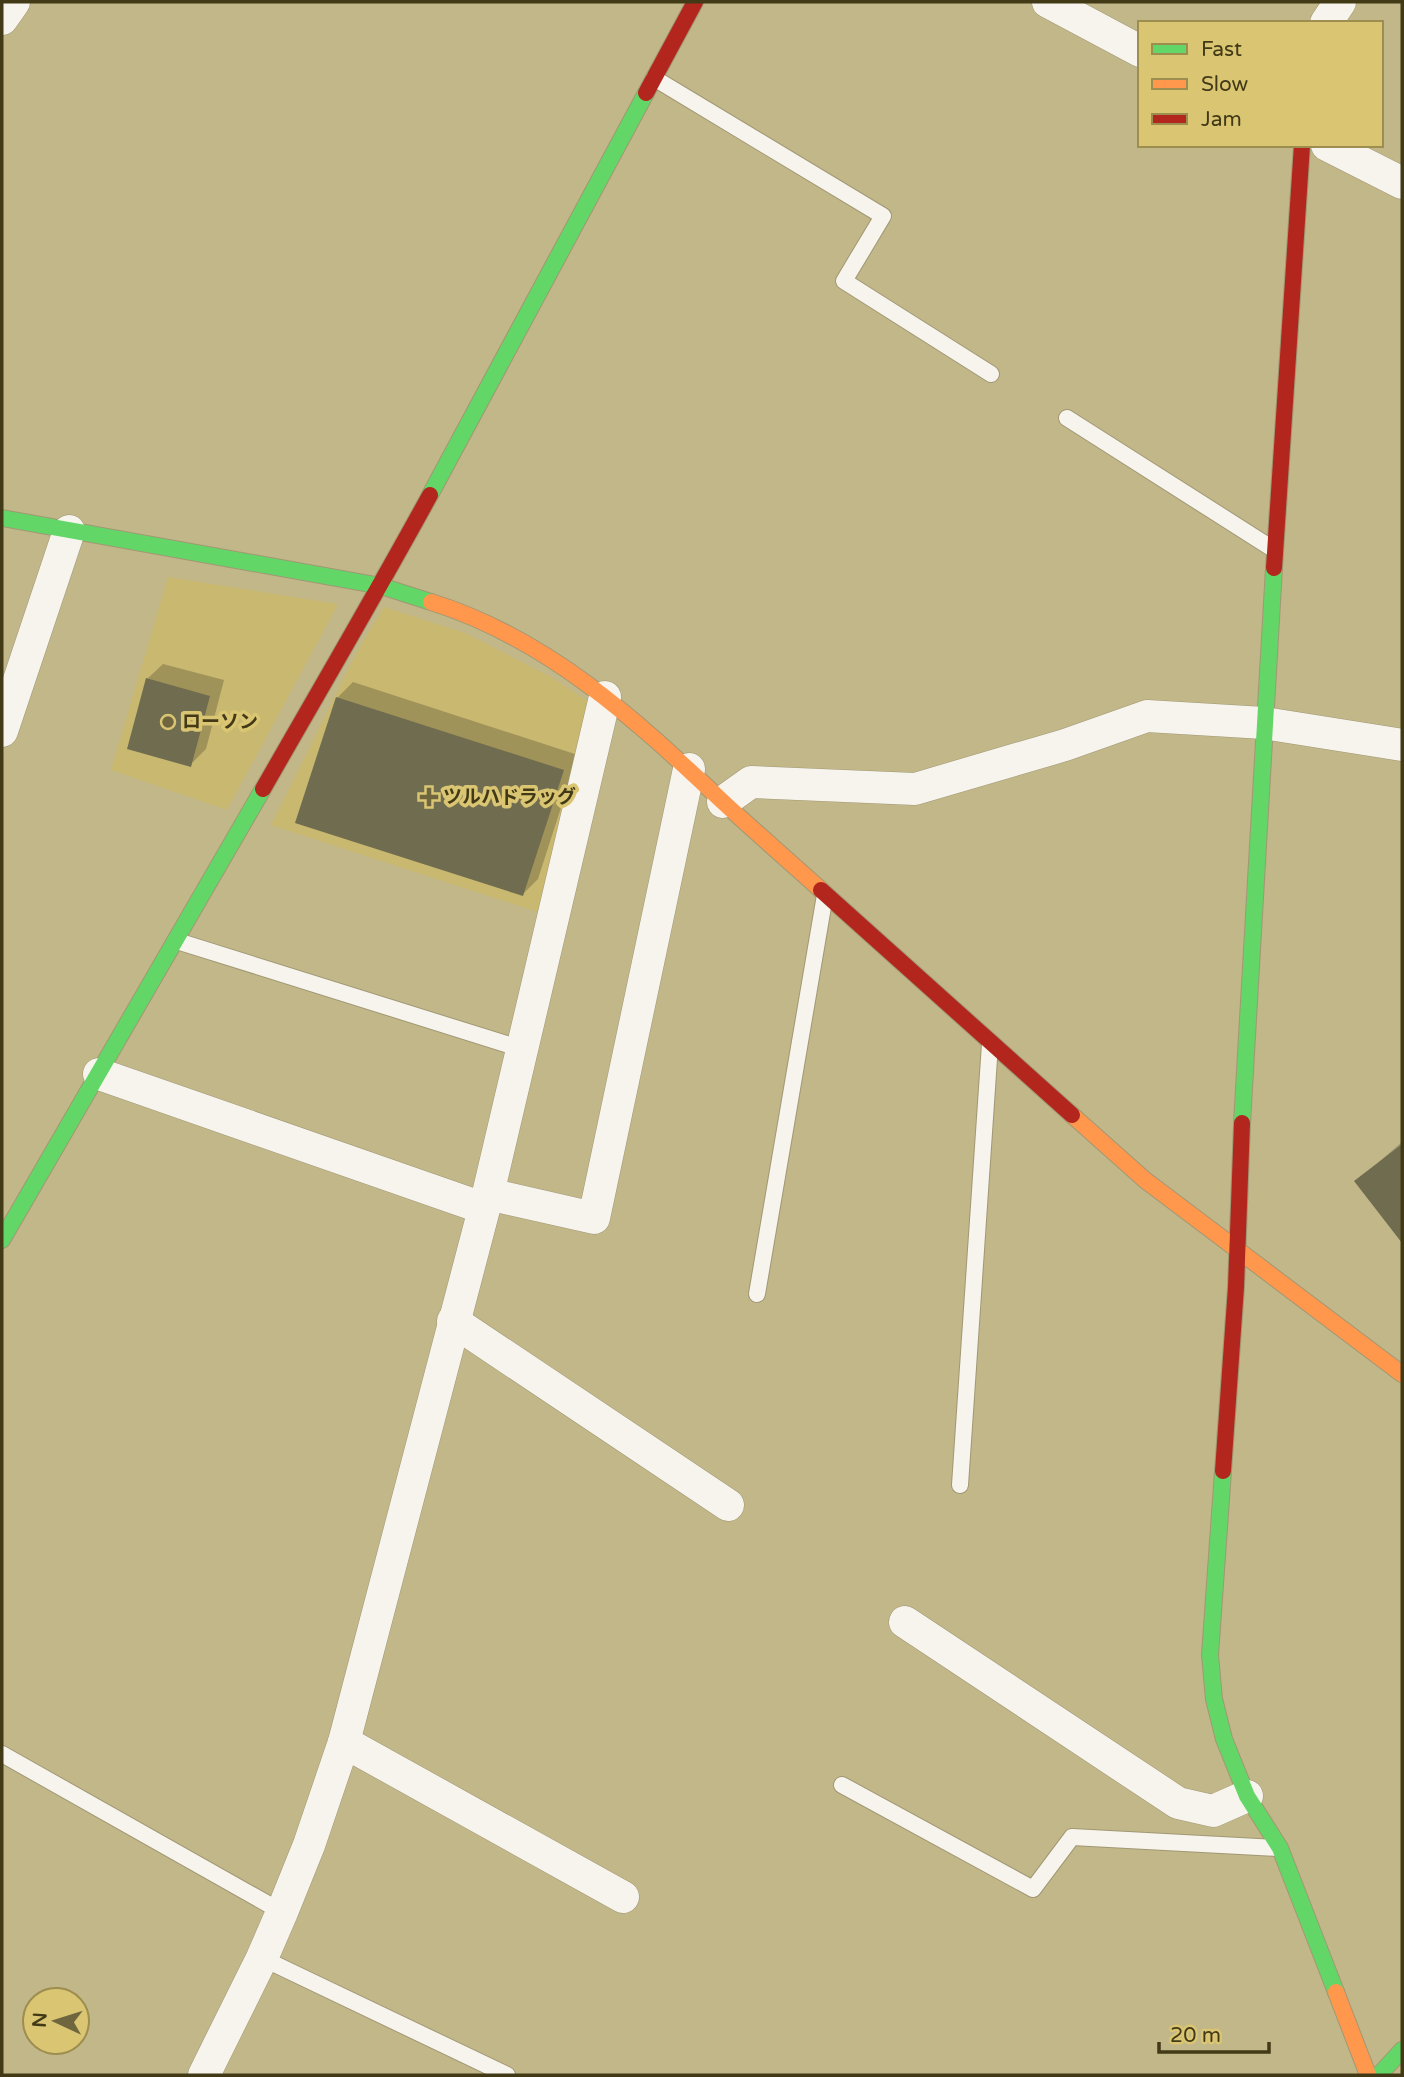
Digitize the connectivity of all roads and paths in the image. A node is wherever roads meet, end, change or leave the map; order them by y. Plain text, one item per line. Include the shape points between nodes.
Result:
1 (13, 2) edge
2 (695, 2) edge
3 (1048, 2) edge
4 (1340, 2) edge
5 (2, 19) edge
6 (1327, 21) edge
7 (1138, 50) edge
8 (654, 78) junction
9 (1302, 147) edge
10 (1331, 147) edge
11 (1402, 183) edge
12 (991, 374) dead end
13 (1067, 418) dead end
14 (2, 518) edge
15 (69, 531) junction
16 (1275, 550) junction
17 (381, 586) junction
18 (605, 697) junction
19 (1264, 723) junction
20 (2, 731) edge
21 (1402, 745) edge
22 (689, 768) junction
23 (723, 802) junction
24 (825, 892) junction
25 (177, 941) junction
26 (990, 1041) junction
27 (522, 1049) junction
28 (99, 1074) junction
29 (485, 1201) junction
30 (2, 1240) edge
31 (1236, 1249) junction
32 (757, 1294) dead end
33 (453, 1321) junction
34 (1402, 1374) edge
35 (960, 1485) dead end
36 (728, 1504) dead end
37 (905, 1622) dead end
38 (344, 1742) junction
39 (2, 1754) edge
40 (842, 1785) dead end
41 (1247, 1796) junction
42 (1280, 1848) junction
43 (622, 1897) dead end
44 (282, 1912) junction
45 (262, 1958) junction
46 (1402, 2050) edge
47 (204, 2075) edge
48 (507, 2075) edge
49 (1368, 2075) edge
50 (1379, 2075) edge

1 - 5 street
2 - 8 street
3 - 7 street
4 - 6 street
8 - 12 lane via 883,216 844,281
8 - 17 street
9 - 16 street
10 - 11 street
13 - 16 lane
14 - 15 street
15 - 17 street
15 - 20 street
16 - 19 street
17 - 18 street via 448,607 523,640
17 - 25 street
18 - 22 street
18 - 27 street
19 - 21 street
19 - 23 street via 1147,716 915,789 751,782
19 - 31 street
22 - 23 street
22 - 29 street via 594,1218
23 - 24 street
24 - 26 street
24 - 32 lane
25 - 27 lane
25 - 28 street
26 - 31 street via 1145,1180
26 - 35 lane
27 - 29 street
28 - 29 street
28 - 30 street
29 - 33 street
31 - 34 street
31 - 41 street via 1210,1655 1221,1726
33 - 36 street
33 - 38 street
37 - 41 street via 1178,1803 1213,1811
38 - 43 street
38 - 44 street
39 - 44 lane
40 - 42 lane via 1033,1889 1072,1837
41 - 42 street
42 - 49 street
44 - 45 street
45 - 47 street
45 - 48 lane
46 - 50 street

